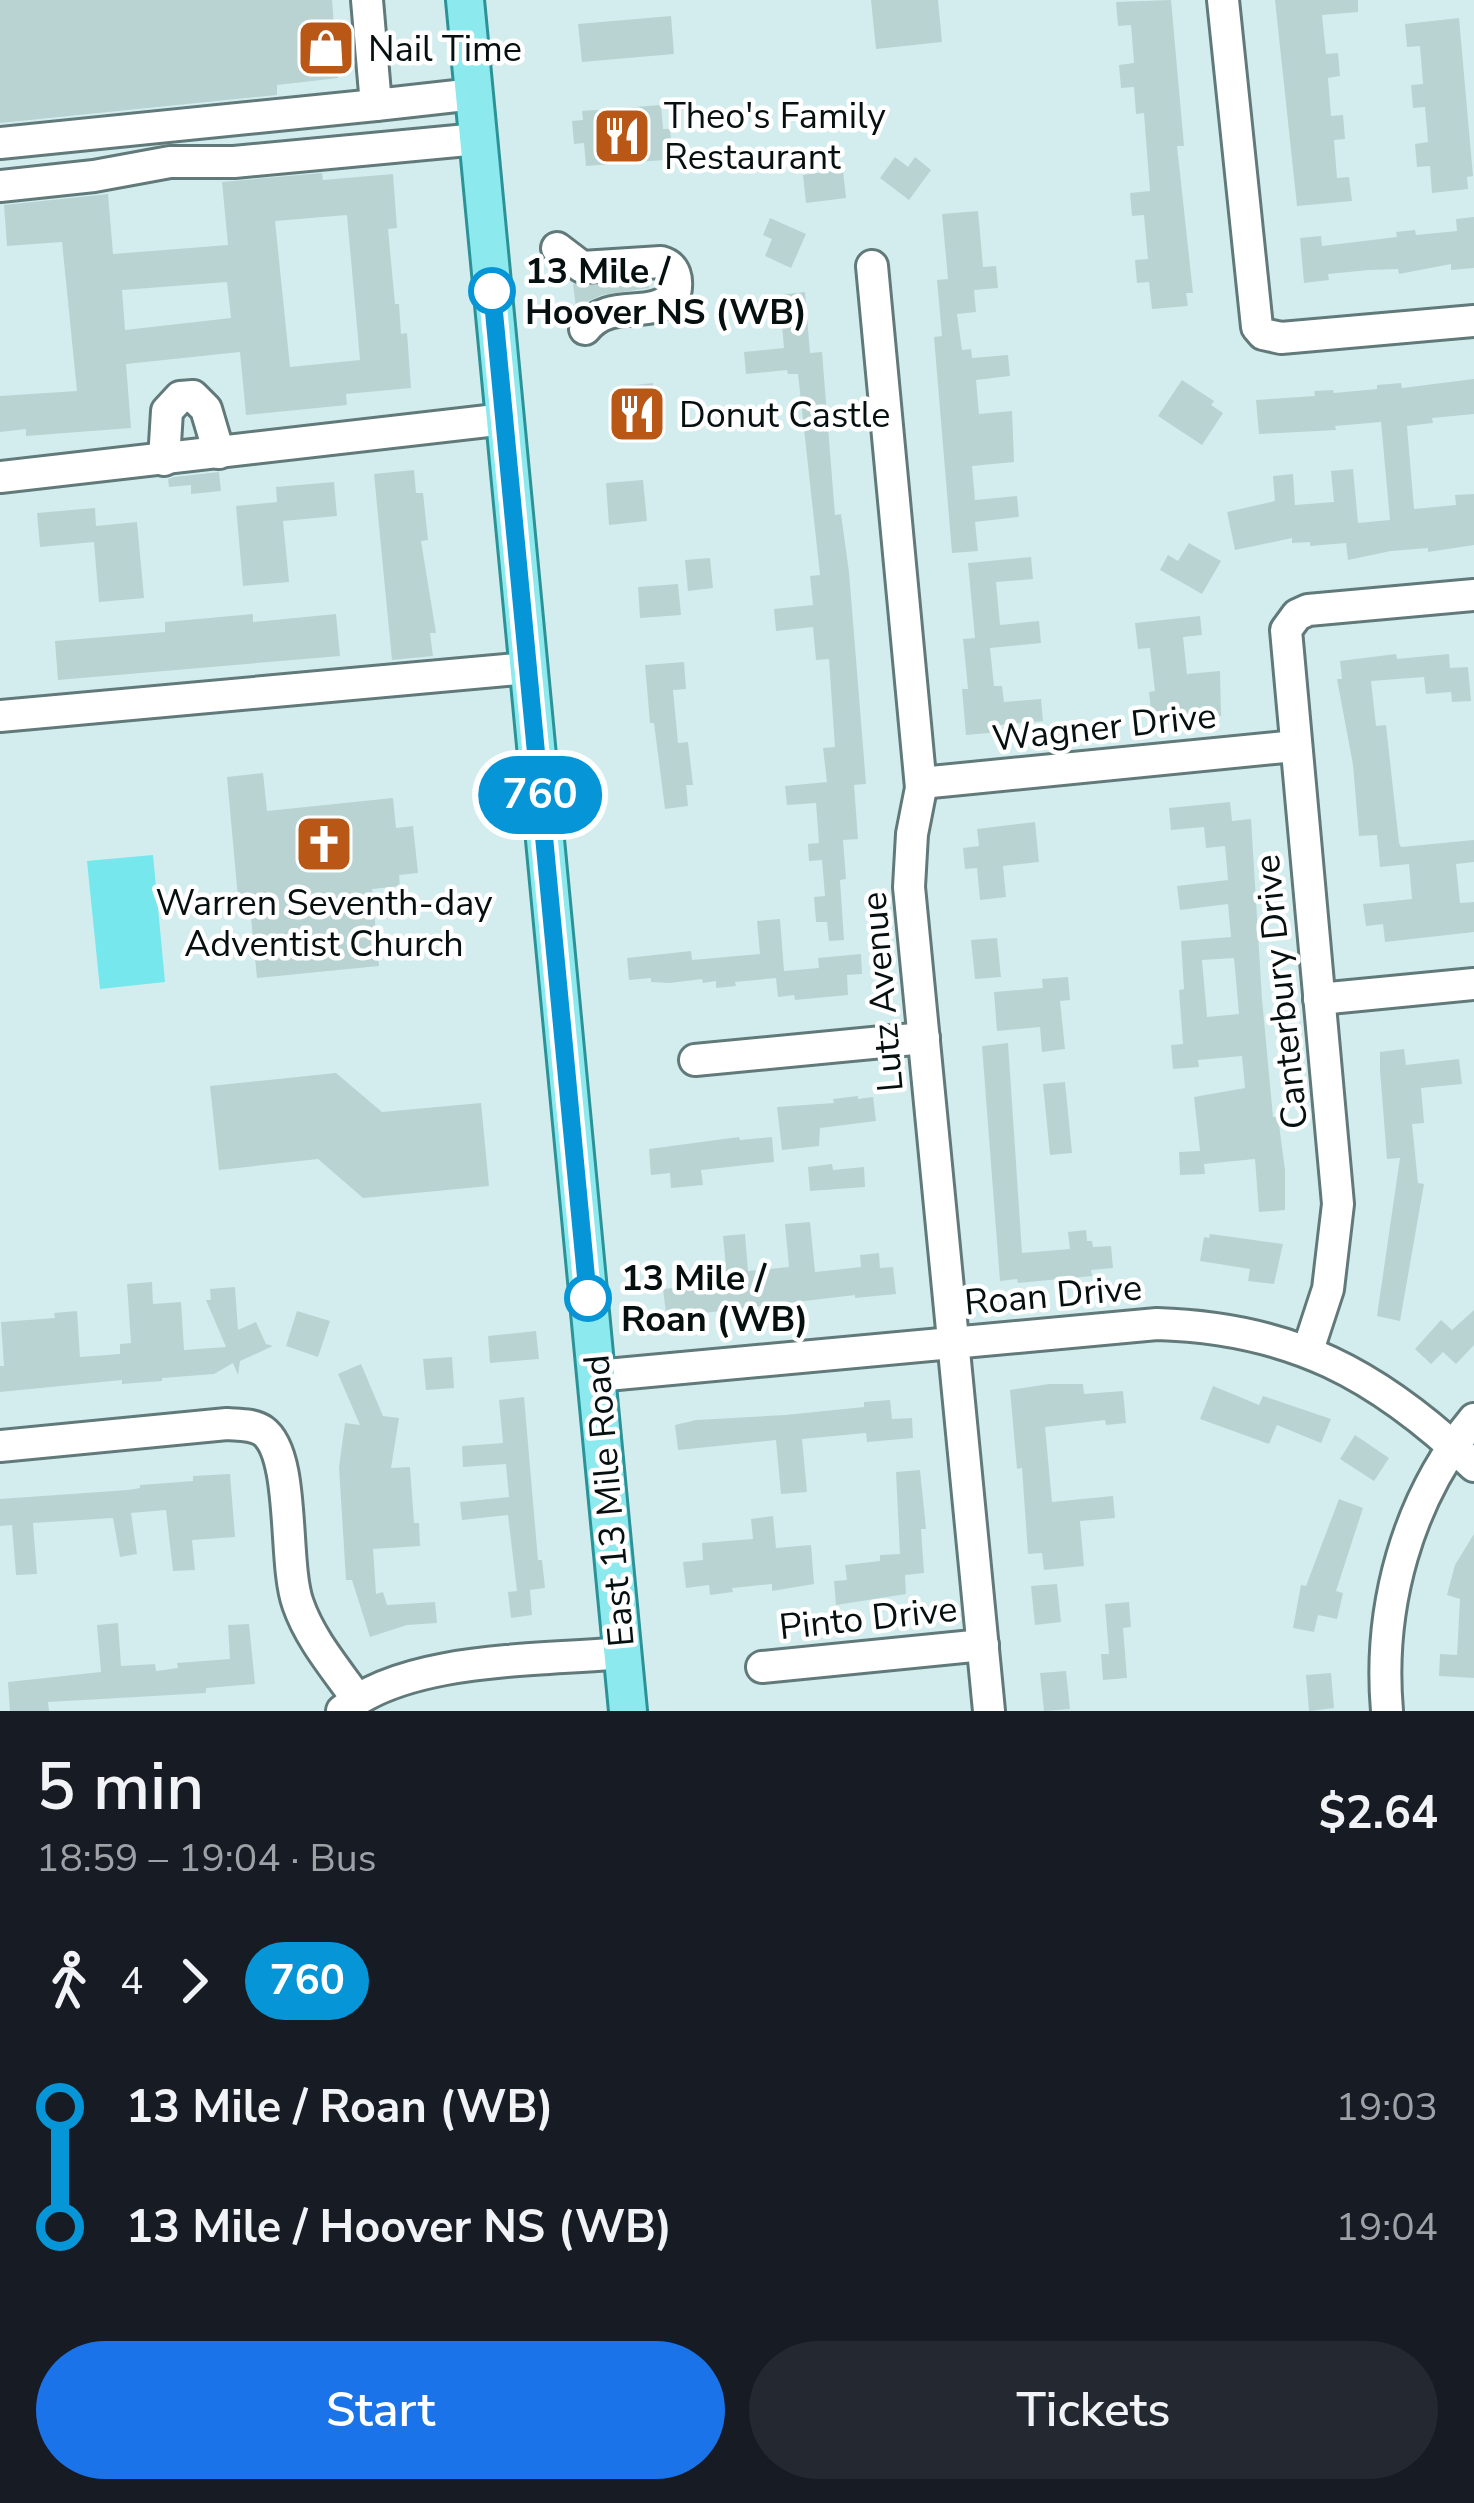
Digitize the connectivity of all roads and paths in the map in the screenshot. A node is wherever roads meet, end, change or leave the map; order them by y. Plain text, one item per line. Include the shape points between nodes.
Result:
1 (367, 0) edge
2 (465, 0) edge
3 (1222, 0) edge
4 (473, 94) junction
5 (376, 105) junction
6 (478, 139) junction
7 (0, 142) edge
8 (0, 187) edge
9 (557, 248) dead end
10 (872, 266) dead end
11 (1474, 321) edge
12 (585, 329) dead end
13 (505, 418) junction
14 (219, 453) junction
15 (164, 460) junction
16 (0, 477) edge
17 (1474, 596) edge
18 (528, 668) junction
19 (0, 716) edge
20 (1295, 746) junction
21 (921, 783) junction
22 (1474, 984) edge
23 (1319, 999) junction
24 (924, 1039) junction
25 (695, 1060) dead end
26 (953, 1342) junction
27 (1308, 1350) junction
28 (596, 1376) junction
29 (1474, 1419) edge
30 (0, 1446) edge
31 (1464, 1456) edge
32 (983, 1645) junction
33 (622, 1653) junction
34 (762, 1667) dead end
35 (350, 1705) edge
36 (628, 1711) edge
37 (989, 1711) edge
38 (1388, 1711) edge

1 - 5 street
2 - 4 main road, East 13 Mile Road
3 - 11 street via 1257,327 1281,338
4 - 5 street
4 - 6 main road, East 13 Mile Road
5 - 7 street
6 - 8 street via 170,163
6 - 13 main road, East 13 Mile Road
9 - 12 street via 582,267 661,262 676,275 665,304 604,312
10 - 21 street, Lutz Avenue
13 - 14 street
13 - 18 main road, East 13 Mile Road
14 - 15 street
14 - 15 street via 206,409 193,396 180,397 167,411
15 - 16 street
17 - 20 street, Canterbury Drive via 1308,610 1289,623
18 - 19 street
18 - 28 main road, East 13 Mile Road
20 - 21 street, Wagner Drive
20 - 23 street, Canterbury Drive
21 - 24 street, Lutz Avenue via 909,870
22 - 23 street
23 - 27 street, Canterbury Drive via 1338,1204 1328,1289
24 - 25 street
24 - 26 street, Lutz Avenue
26 - 27 street, Roan Drive via 1157,1324 1236,1330
26 - 28 street, Roan Drive
26 - 32 street, Lutz Avenue
27 - 31 street, Roan Drive via 1364,1377
28 - 33 main road, East 13 Mile Road
29 - 31 street
30 - 35 street via 227,1424 265,1432 280,1462 298,1606
31 - 38 street via 1428,1488 1405,1544 1388,1625
32 - 34 street, Pinto Drive
32 - 37 street, Lutz Avenue
33 - 35 street via 430,1671 393,1680
33 - 36 main road, East 13 Mile Road

